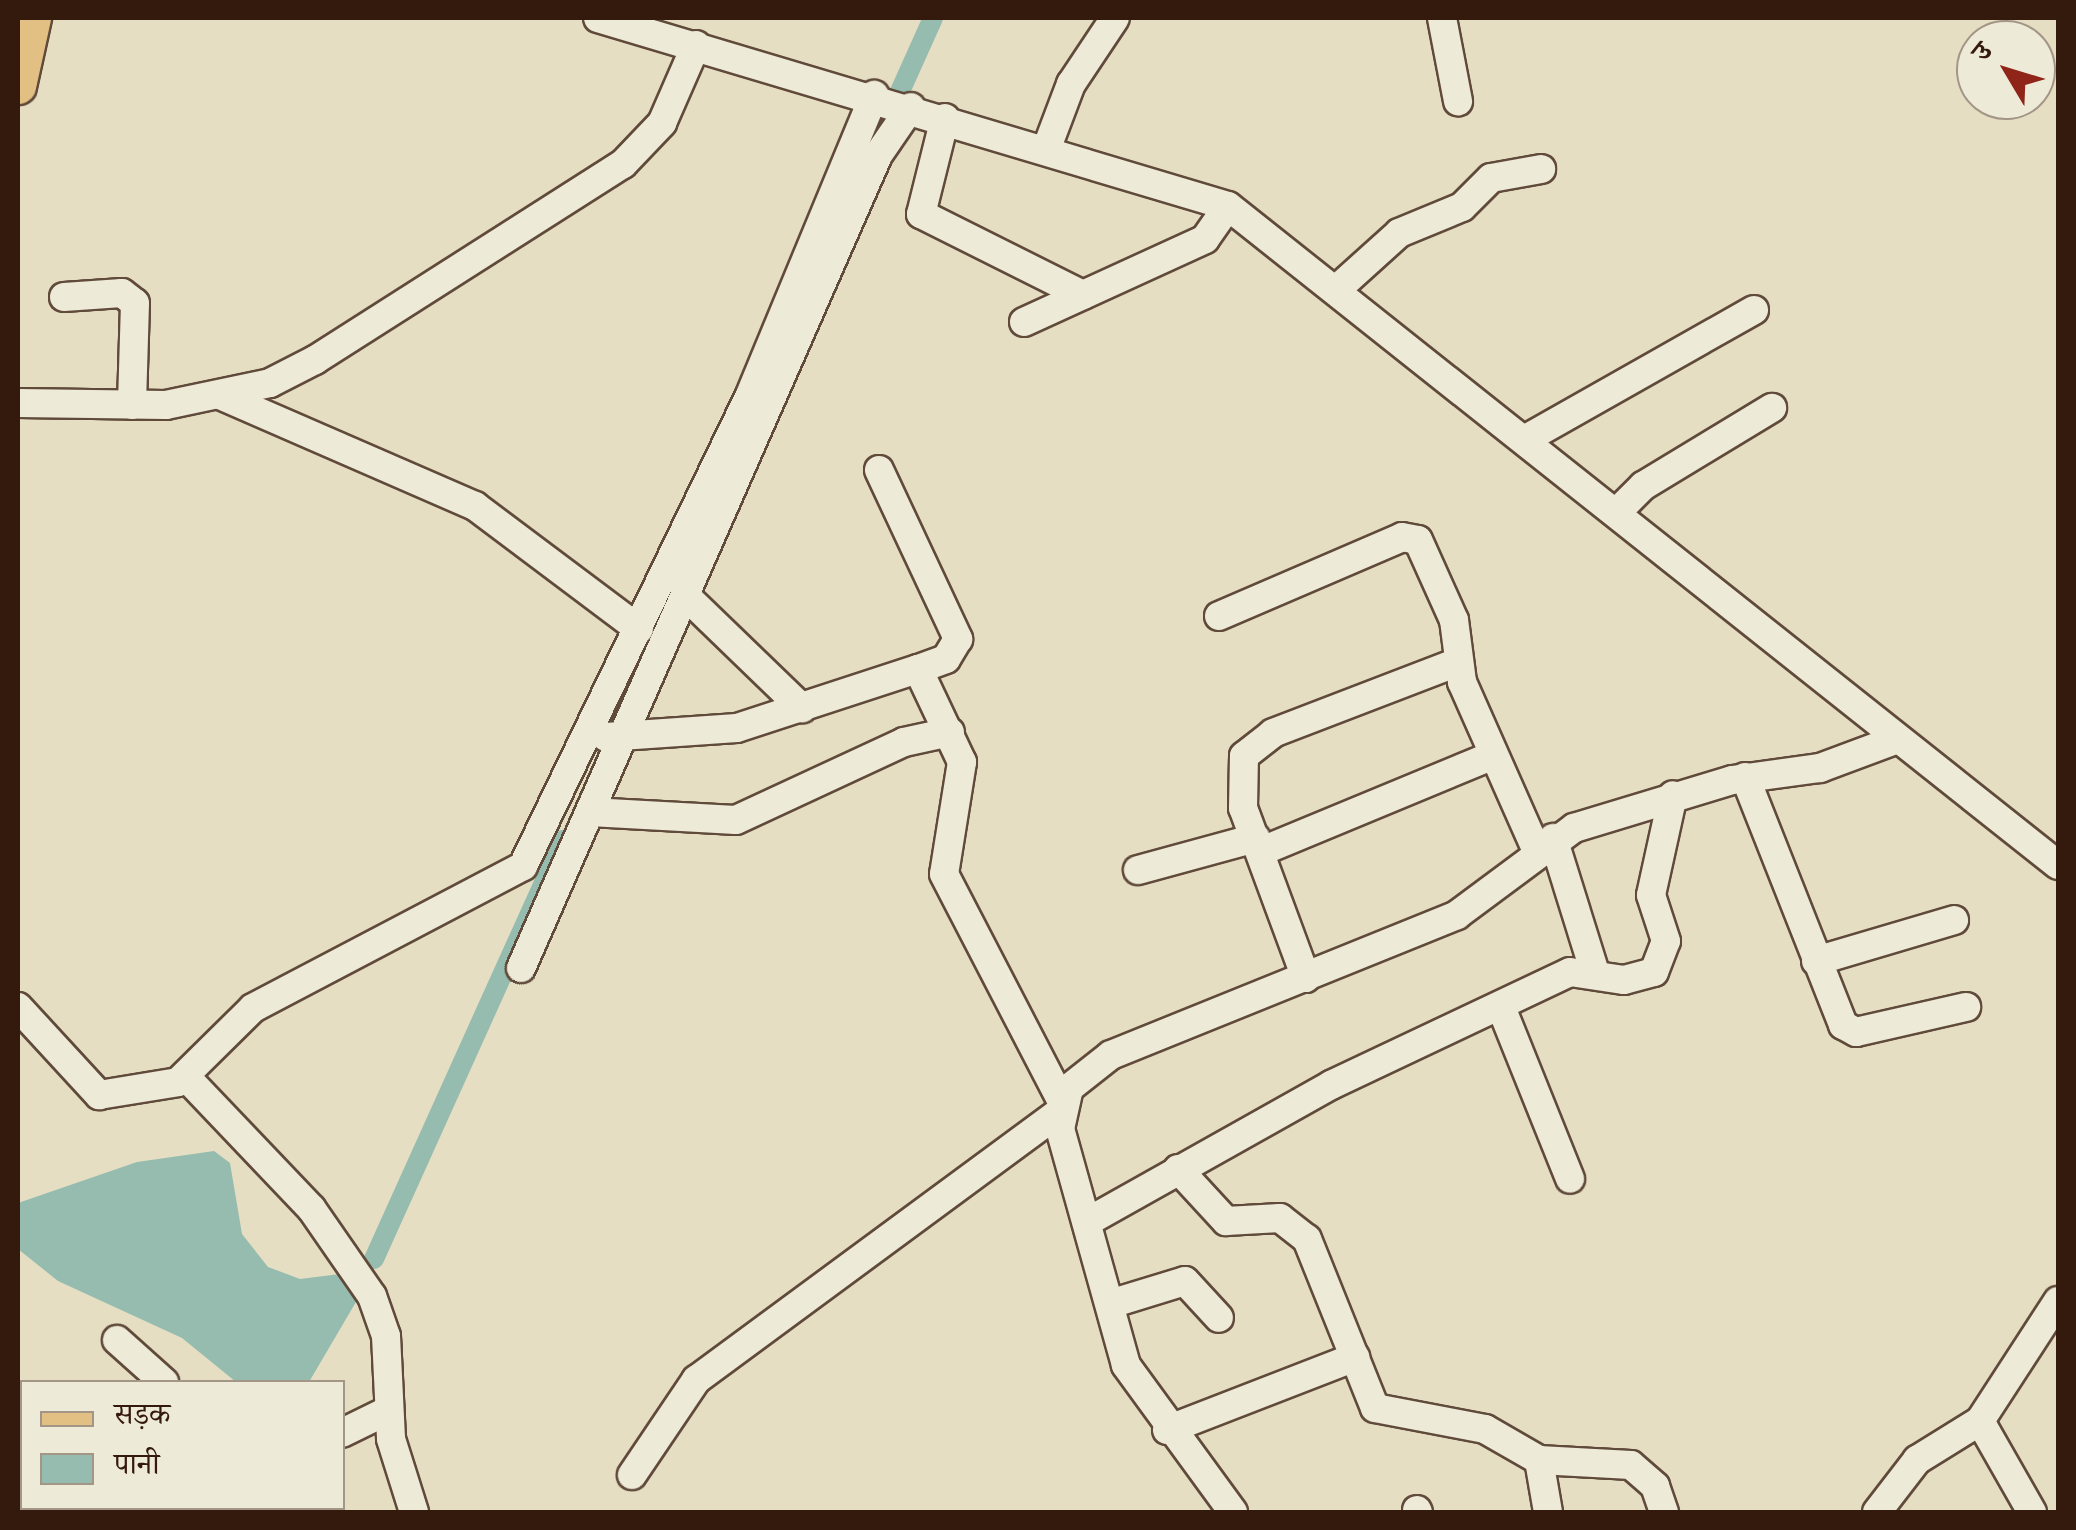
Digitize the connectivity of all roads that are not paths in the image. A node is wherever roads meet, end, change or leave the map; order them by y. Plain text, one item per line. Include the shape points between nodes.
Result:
1 (33, 18) edge
2 (598, 18) edge
3 (1115, 18) edge
4 (1442, 18) edge
5 (696, 45) junction
6 (18, 86) edge
7 (892, 100) junction
8 (1458, 101) dead end
9 (946, 118) junction
10 (1046, 150) junction
11 (1541, 169) dead end
12 (1228, 206) junction
13 (1336, 290) junction
14 (1084, 295) junction
15 (64, 297) dead end
16 (1754, 310) dead end
17 (1024, 322) dead end
18 (222, 396) junction
19 (18, 403) edge
20 (132, 405) junction
21 (1772, 408) dead end
22 (1526, 439) junction
23 (879, 470) dead end
24 (1617, 512) junction
25 (690, 600) junction
26 (1220, 616) dead end
27 (639, 628) junction
28 (1458, 662) junction
29 (918, 669) junction
30 (802, 708) junction
31 (950, 732) junction
32 (608, 737) junction
33 (1898, 739) junction
34 (1491, 756) junction
35 (1745, 777) junction
36 (1673, 795) junction
37 (590, 812) junction
38 (1259, 844) junction
39 (1545, 844) junction
40 (2058, 865) edge
41 (1138, 870) dead end
42 (1954, 920) dead end
43 (1816, 961) junction
44 (521, 968) dead end
45 (1595, 973) junction
46 (1306, 978) junction
47 (1501, 1007) junction
48 (1966, 1007) dead end
49 (18, 1008) edge
50 (188, 1078) junction
51 (1059, 1106) junction
52 (1178, 1169) junction
53 (1570, 1179) dead end
54 (1086, 1222) junction
55 (2058, 1301) edge
56 (1110, 1304) junction
57 (1219, 1318) dead end
58 (118, 1340) dead end
59 (1355, 1357) junction
60 (162, 1380) edge
61 (387, 1411) junction
62 (1980, 1421) junction
63 (1167, 1430) junction
64 (345, 1432) edge
65 (1539, 1460) junction
66 (632, 1475) dead end
67 (414, 1512) edge
68 (1233, 1512) edge
69 (1548, 1512) edge
70 (1664, 1512) edge
71 (1877, 1512) edge
72 (2032, 1512) edge

1 - 6 main road
2 - 5 street
3 - 10 street via 1071,84
4 - 8 street
5 - 7 street
5 - 18 street via 662,123 622,164 315,360
7 - 9 street
7 - 25 street via 878,155 748,462 704,540
7 - 27 street
9 - 10 street
9 - 14 street via 921,214
10 - 12 street
11 - 13 street via 1491,178 1462,207 1400,232
12 - 13 street
12 - 14 street via 1206,239
13 - 22 street
14 - 17 street
15 - 20 street via 122,294 136,304
16 - 22 street
18 - 20 street
18 - 27 street via 475,506
19 - 20 street
21 - 24 street via 1642,486
22 - 24 street
23 - 29 street via 958,639 946,658
24 - 33 street
25 - 30 street
25 - 32 street
26 - 28 street via 1402,537 1418,540 1454,620
27 - 32 street
28 - 34 street
28 - 38 street via 1254,743 1237,773
29 - 30 street
29 - 31 street
30 - 32 street via 688,738
31 - 37 street via 904,742 741,819
31 - 51 street via 962,779 944,874
32 - 37 street
32 - 50 street via 523,866 253,1008
33 - 35 street via 1820,768
33 - 40 street
34 - 38 street
34 - 39 street
35 - 36 street
35 - 43 street
36 - 39 street
36 - 45 street via 1650,894 1664,960 1642,977
37 - 44 street
38 - 41 street
38 - 46 street
39 - 45 street
39 - 46 street via 1457,915
42 - 43 street
43 - 48 street via 1849,1031
45 - 47 street via 1570,972
46 - 51 street via 1110,1056
47 - 52 street
47 - 53 street
49 - 50 street via 99,1094
50 - 61 street via 356,1266 386,1336
51 - 54 street
51 - 66 street via 696,1380
52 - 54 street
52 - 59 street via 1236,1226 1294,1224
54 - 56 street
55 - 62 street
56 - 57 street via 1185,1281
56 - 63 street via 1126,1365
58 - 60 street
59 - 63 street
59 - 65 street via 1375,1408 1486,1429
61 - 64 street
61 - 67 street
62 - 71 street via 1917,1460
62 - 72 street
63 - 68 street
65 - 69 street
65 - 70 street via 1631,1464 1655,1486

